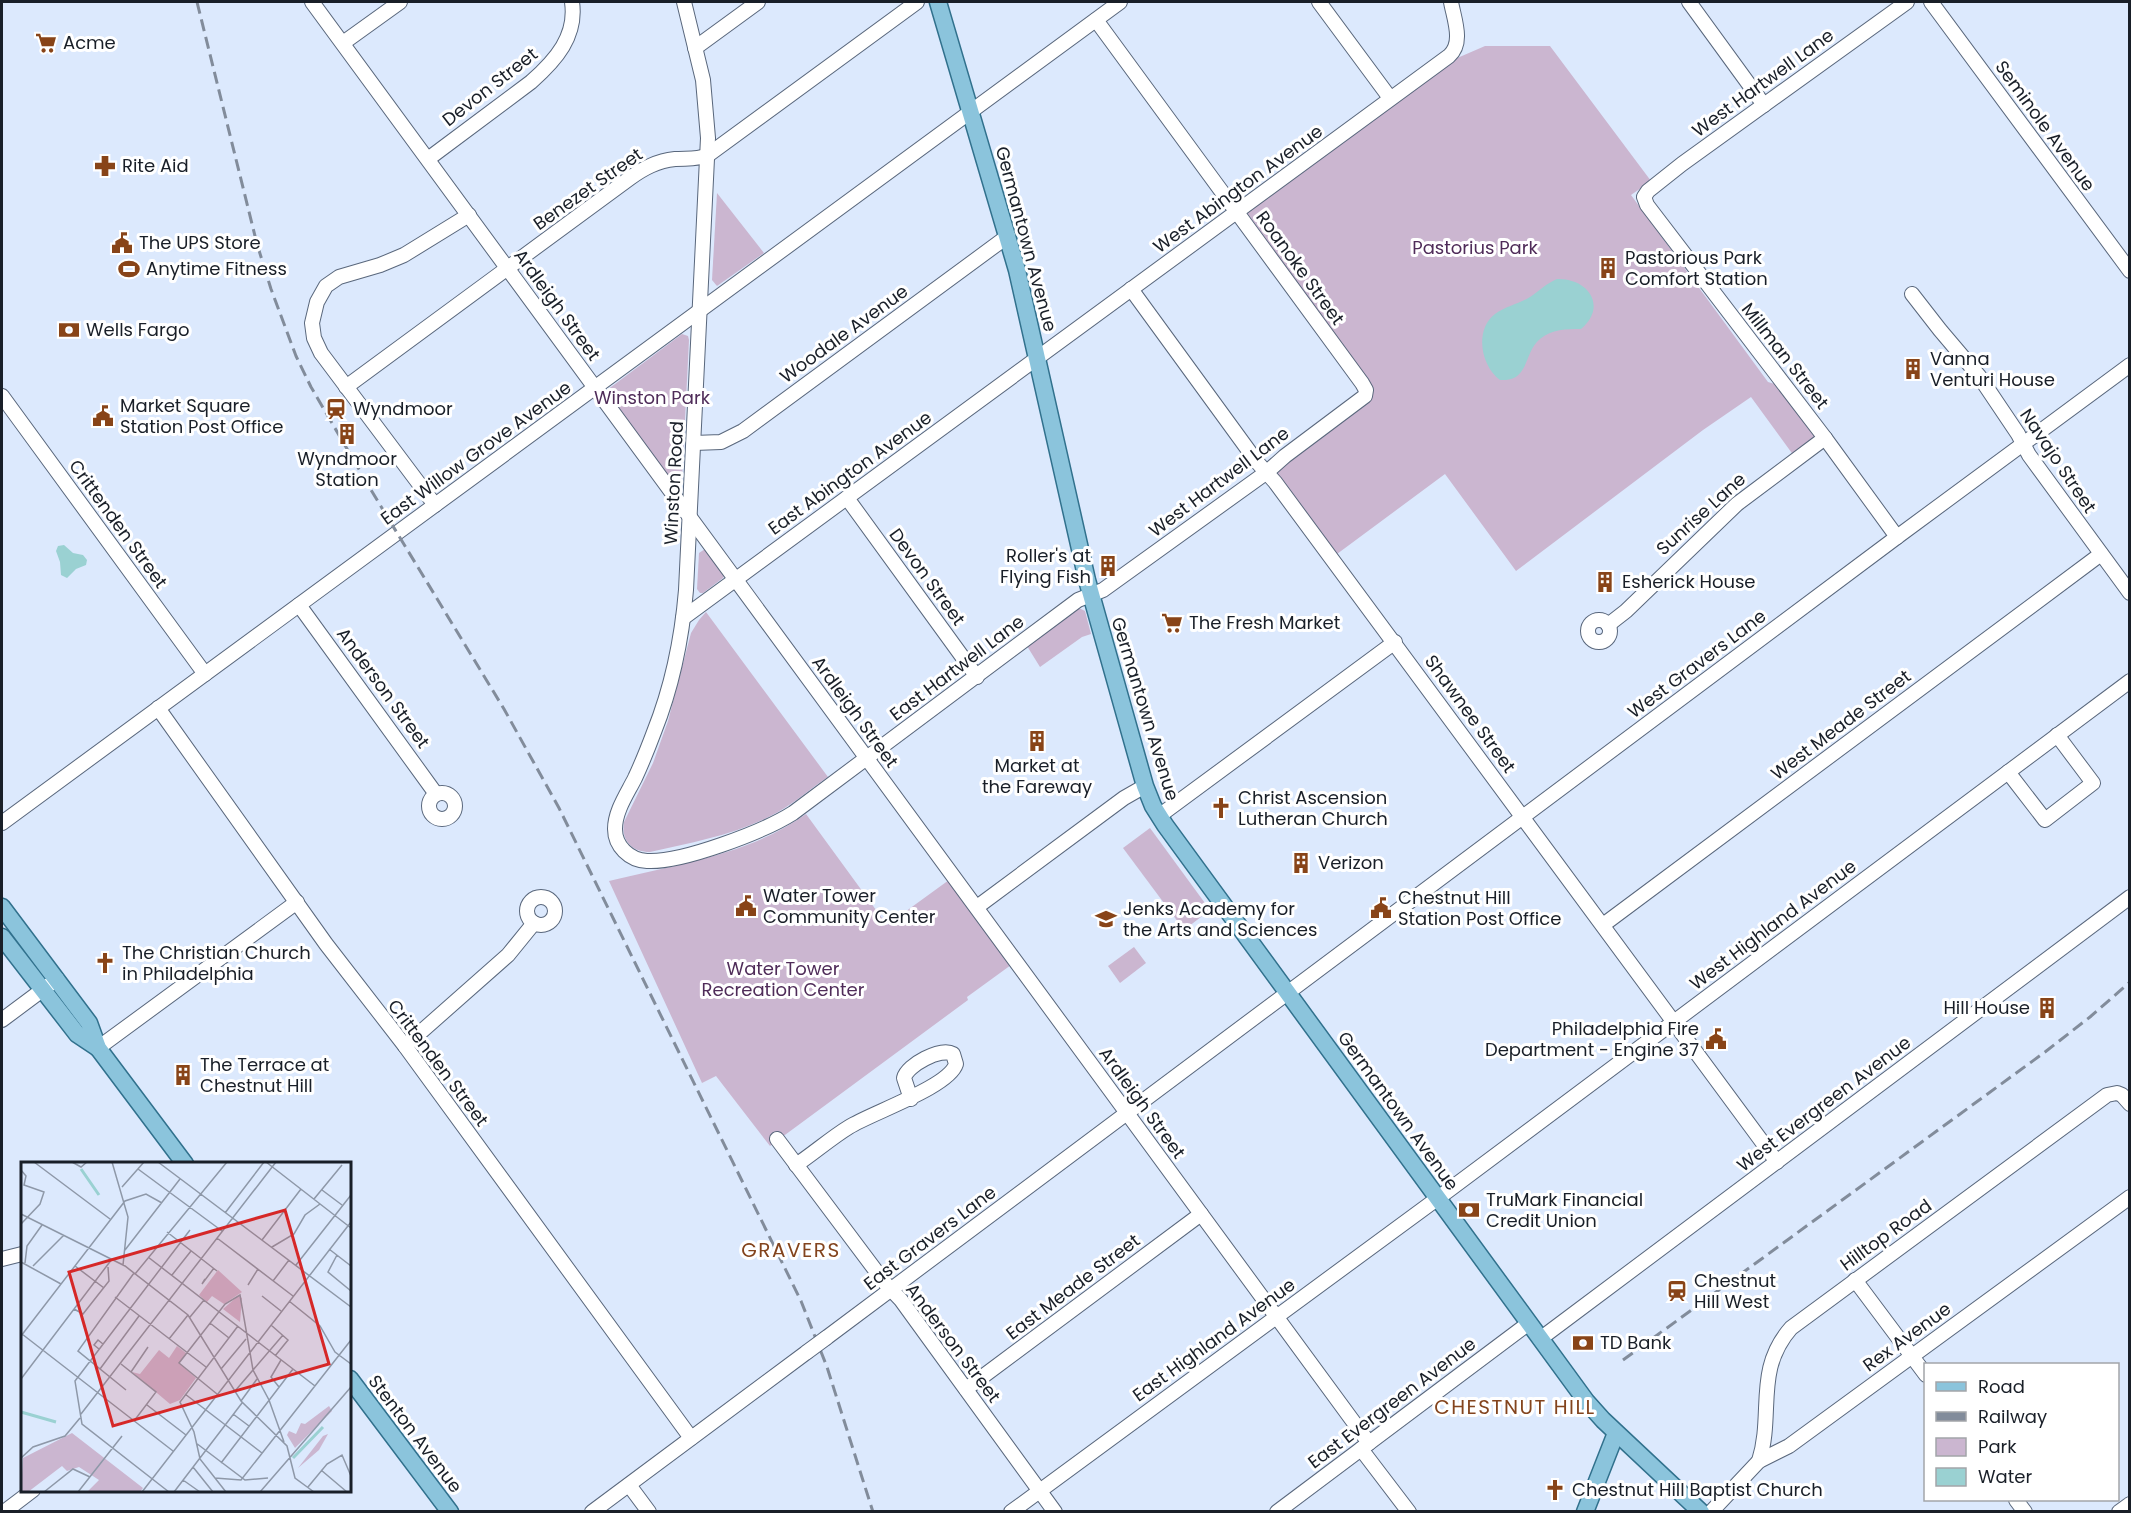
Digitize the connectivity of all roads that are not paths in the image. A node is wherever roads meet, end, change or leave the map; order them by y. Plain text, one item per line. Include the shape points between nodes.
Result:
1 (312, 2) edge
2 (400, 2) edge
3 (572, 2) edge
4 (684, 2) edge
5 (758, 2) edge
6 (917, 2) edge
7 (938, 2) edge
8 (1095, 2) edge
9 (1120, 2) edge
10 (1319, 2) edge
11 (1451, 2) edge
12 (1689, 2) edge
13 (1907, 2) edge
14 (1931, 2) edge
15 (1100, 17) junction
16 (343, 44) junction
17 (695, 48) junction
18 (1390, 98) junction
19 (1764, 105) junction
20 (971, 112) junction
21 (708, 154) junction
22 (428, 159) junction
23 (1644, 197) joint
24 (1237, 212) junction
25 (469, 215) junction
26 (1008, 236) junction
27 (507, 268) junction
28 (2130, 271) edge
29 (1131, 290) junction
30 (1912, 294) dead end
31 (701, 310) junction
32 (1038, 358) junction
33 (2130, 365) edge
34 (346, 387) junction
35 (595, 388) junction
36 (1366, 394) joint
37 (2, 396) edge
38 (1825, 438) junction
39 (694, 443) junction
40 (2023, 444) junction
41 (1267, 472) junction
42 (847, 498) junction
43 (435, 505) junction
44 (691, 518) junction
45 (1897, 537) junction
46 (2101, 554) junction
47 (736, 579) junction
48 (2130, 593) edge
49 (1091, 595) junction
50 (299, 605) junction
51 (683, 618) junction
52 (1608, 625) dead end
53 (1395, 642) junction
54 (205, 674) junction
55 (977, 677) junction
56 (2130, 681) edge
57 (158, 708) junction
58 (2057, 735) junction
59 (867, 758) junction
60 (2008, 772) junction
61 (1145, 786) junction
62 (436, 794) dead end
63 (1159, 816) junction
64 (1523, 817) junction
65 (2, 823) edge
66 (621, 848) joint
67 (2130, 897) edge
68 (297, 902) junction
69 (2, 907) edge
70 (976, 908) junction
71 (534, 923) dead end
72 (1604, 925) junction
73 (2, 937) edge
74 (57, 979) junction
75 (43, 991) junction
76 (1288, 994) junction
77 (2, 1020) edge
78 (1674, 1022) junction
79 (405, 1046) junction
80 (98, 1048) junction
81 (911, 1099) dead end
82 (2130, 1104) edge
83 (1127, 1113) junction
84 (777, 1139) dead end
85 (184, 1162) edge
86 (1777, 1162) junction
87 (796, 1165) junction
88 (2130, 1197) edge
89 (1438, 1198) junction
90 (1201, 1214) junction
91 (21, 1254) edge
92 (2, 1259) edge
93 (1855, 1280) junction
94 (891, 1290) junction
95 (1276, 1316) junction
96 (1528, 1323) junction
97 (1540, 1339) junction
98 (1911, 1356) junction
99 (1924, 1373) edge
100 (351, 1380) edge
101 (966, 1389) junction
102 (1616, 1433) junction
103 (691, 1437) junction
104 (1365, 1446) junction
105 (1759, 1461) junction
106 (628, 1485) junction
107 (1040, 1490) junction
108 (32, 1492) edge
109 (2130, 1504) edge
110 (4, 1512) edge
111 (450, 1512) edge
112 (592, 1512) edge
113 (649, 1512) edge
114 (1011, 1512) edge
115 (1055, 1512) edge
116 (1277, 1512) edge
117 (1408, 1512) edge
118 (1585, 1512) edge
119 (1701, 1512) edge
120 (1711, 1512) edge
121 (2119, 1512) edge

1 - 16 street, Ardleigh Street
2 - 16 street
3 - 22 street, Devon Street via 570,33 546,68
4 - 17 street, Winston Road
5 - 17 street
6 - 21 street, Benezet Street
7 - 20 main road, Germantown Avenue
8 - 15 street, Roanoke Street
9 - 15 street, East Willow Grove Avenue
10 - 18 street
11 - 18 street, West Abington Avenue via 1457,46
12 - 19 street
13 - 19 street, West Hartwell Lane
14 - 28 street, Seminole Avenue
15 - 20 street, East Willow Grove Avenue
15 - 24 street, Roanoke Street
16 - 22 street, Ardleigh Street
17 - 21 street, Winston Road via 705,95
18 - 24 street, West Abington Avenue
19 - 23 street, West Hartwell Lane via 1648,190
20 - 26 main road, Germantown Avenue
20 - 31 street, East Willow Grove Avenue
21 - 27 street, Benezet Street via 660,162 642,170
21 - 31 street, Winston Road
22 - 25 street, Ardleigh Street
23 - 38 street, Millman Street via 1679,249
24 - 29 street, West Abington Avenue
24 - 36 street, Roanoke Street via 1362,383
25 - 27 street, Ardleigh Street
25 - 34 street via 404,255 332,281 322,292 312,323 314,338
26 - 32 main road, Germantown Avenue
26 - 39 street, Woodale Avenue via 743,431 721,442
27 - 34 street, Benezet Street
27 - 35 street, Ardleigh Street
29 - 32 street, West Abington Avenue
29 - 41 street, Shawnee Street
30 - 40 street, Navajo Street via 1979,376
31 - 35 street, East Willow Grove Avenue
31 - 39 street, Winston Road
32 - 42 street, East Abington Avenue
32 - 49 main road, Germantown Avenue
33 - 40 street, West Gravers Lane
34 - 43 street
35 - 43 street, East Willow Grove Avenue
35 - 44 street, Ardleigh Street
36 - 41 street, West Hartwell Lane
37 - 54 street, Crittenden Street
38 - 45 street, Millman Street
38 - 52 street, Sunrise Lane via 1737,504
39 - 44 street, Winston Road
40 - 45 street, West Gravers Lane
40 - 46 street, Navajo Street
41 - 49 street, West Hartwell Lane
41 - 53 street, Shawnee Street
42 - 47 street, East Abington Avenue
42 - 55 street, Devon Street
43 - 50 street, East Willow Grove Avenue
44 - 47 street, Ardleigh Street
44 - 51 street, Winston Road
45 - 64 street, West Gravers Lane
46 - 48 street, Navajo Street
46 - 72 street, West Meade Street
47 - 51 street, East Abington Avenue
47 - 59 street, Ardleigh Street
49 - 55 street, East Hartwell Lane via 1078,600
49 - 61 main road, Germantown Avenue
50 - 54 street, East Willow Grove Avenue
50 - 62 street, Anderson Street
51 - 66 street, Winston Road via 663,708 616,819 615,835
53 - 63 street
53 - 64 street, Shawnee Street
54 - 57 street, East Willow Grove Avenue
55 - 59 street, East Hartwell Lane
56 - 58 street, West Highland Avenue
57 - 65 street, East Willow Grove Avenue
57 - 68 street, Crittenden Street
58 - 60 street, West Highland Avenue
58 - 60 street via 2092,783 2045,820
59 - 66 street, East Hartwell Lane via 793,813 741,837 655,861 633,858
59 - 70 street, Ardleigh Street
60 - 78 street, West Highland Avenue
61 - 63 main road, Germantown Avenue
61 - 70 street
63 - 76 main road, Germantown Avenue
64 - 72 street, Shawnee Street
64 - 76 street, West Gravers Lane
67 - 86 street, West Evergreen Avenue
68 - 79 street, Crittenden Street
68 - 80 street
69 - 74 main road
70 - 83 street, Ardleigh Street
71 - 79 street via 508,956
72 - 78 street, Shawnee Street
73 - 75 main road
74 - 75 street
74 - 80 main road via 89,1023
75 - 77 street
75 - 80 main road via 77,1034
76 - 83 street, East Gravers Lane
76 - 89 main road, Germantown Avenue
78 - 86 street, Shawnee Street
78 - 89 street, West Highland Avenue
79 - 103 street, Crittenden Street
80 - 85 main road
81 - 87 street via 847,1128
82 - 93 street, Hilltop Road via 2117,1093 2107,1095
83 - 90 street, Ardleigh Street
83 - 94 street, East Gravers Lane
84 - 87 street, Anderson Street
86 - 97 street, West Evergreen Avenue
87 - 94 street, Anderson Street
88 - 98 street, Rex Avenue
89 - 95 street, East Highland Avenue
89 - 96 main road, Germantown Avenue
90 - 95 street, Ardleigh Street
90 - 101 street, East Meade Street
91 - 92 street
93 - 98 street
93 - 105 street, Hilltop Road via 1801,1319 1778,1344 1768,1371
94 - 101 street, Anderson Street
94 - 103 street, East Gravers Lane, bridge
95 - 104 street, Ardleigh Street
95 - 107 street, East Highland Avenue
96 - 97 main road, Germantown Avenue
96 - 104 street, East Evergreen Avenue
97 - 102 main road, Germantown Avenue via 1594,1411
98 - 99 street
98 - 105 street, Rex Avenue via 1789,1446
100 - 111 main road, Stenton Avenue
101 - 107 street, Anderson Street
102 - 118 main road
102 - 119 main road, Germantown Avenue
103 - 106 street, East Gravers Lane
104 - 116 street, East Evergreen Avenue
104 - 117 street, Ardleigh Street
105 - 120 street, Rex Avenue
106 - 112 street, East Gravers Lane
106 - 113 street
107 - 114 street, East Highland Avenue
107 - 115 street, Anderson Street
108 - 110 street
109 - 121 street

